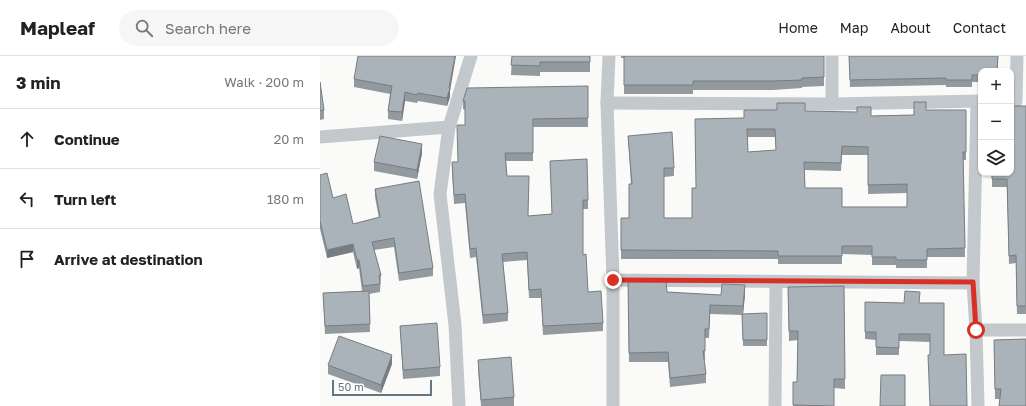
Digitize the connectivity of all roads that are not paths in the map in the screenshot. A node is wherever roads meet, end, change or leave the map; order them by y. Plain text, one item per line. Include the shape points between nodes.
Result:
1 (471, 56) edge
2 (609, 56) edge
3 (832, 56) edge
4 (1017, 56) edge
5 (1018, 101) edge
6 (978, 102) edge
7 (607, 103) junction
8 (832, 104) junction
9 (979, 104) edge
10 (449, 127) junction
11 (320, 137) edge
12 (613, 280) junction
13 (776, 282) junction
14 (973, 282) junction
15 (976, 330) junction
16 (1026, 330) edge
17 (459, 406) edge
18 (613, 406) edge
19 (775, 406) edge
20 (978, 406) edge

1 - 10 street
2 - 7 street
3 - 8 street
4 - 5 street
6 - 8 street
7 - 8 street
7 - 12 street
9 - 14 street
10 - 11 street
10 - 17 street via 440,194 455,325
12 - 13 street
12 - 18 street
13 - 14 street
13 - 19 street
14 - 15 street
15 - 16 street
15 - 20 street

